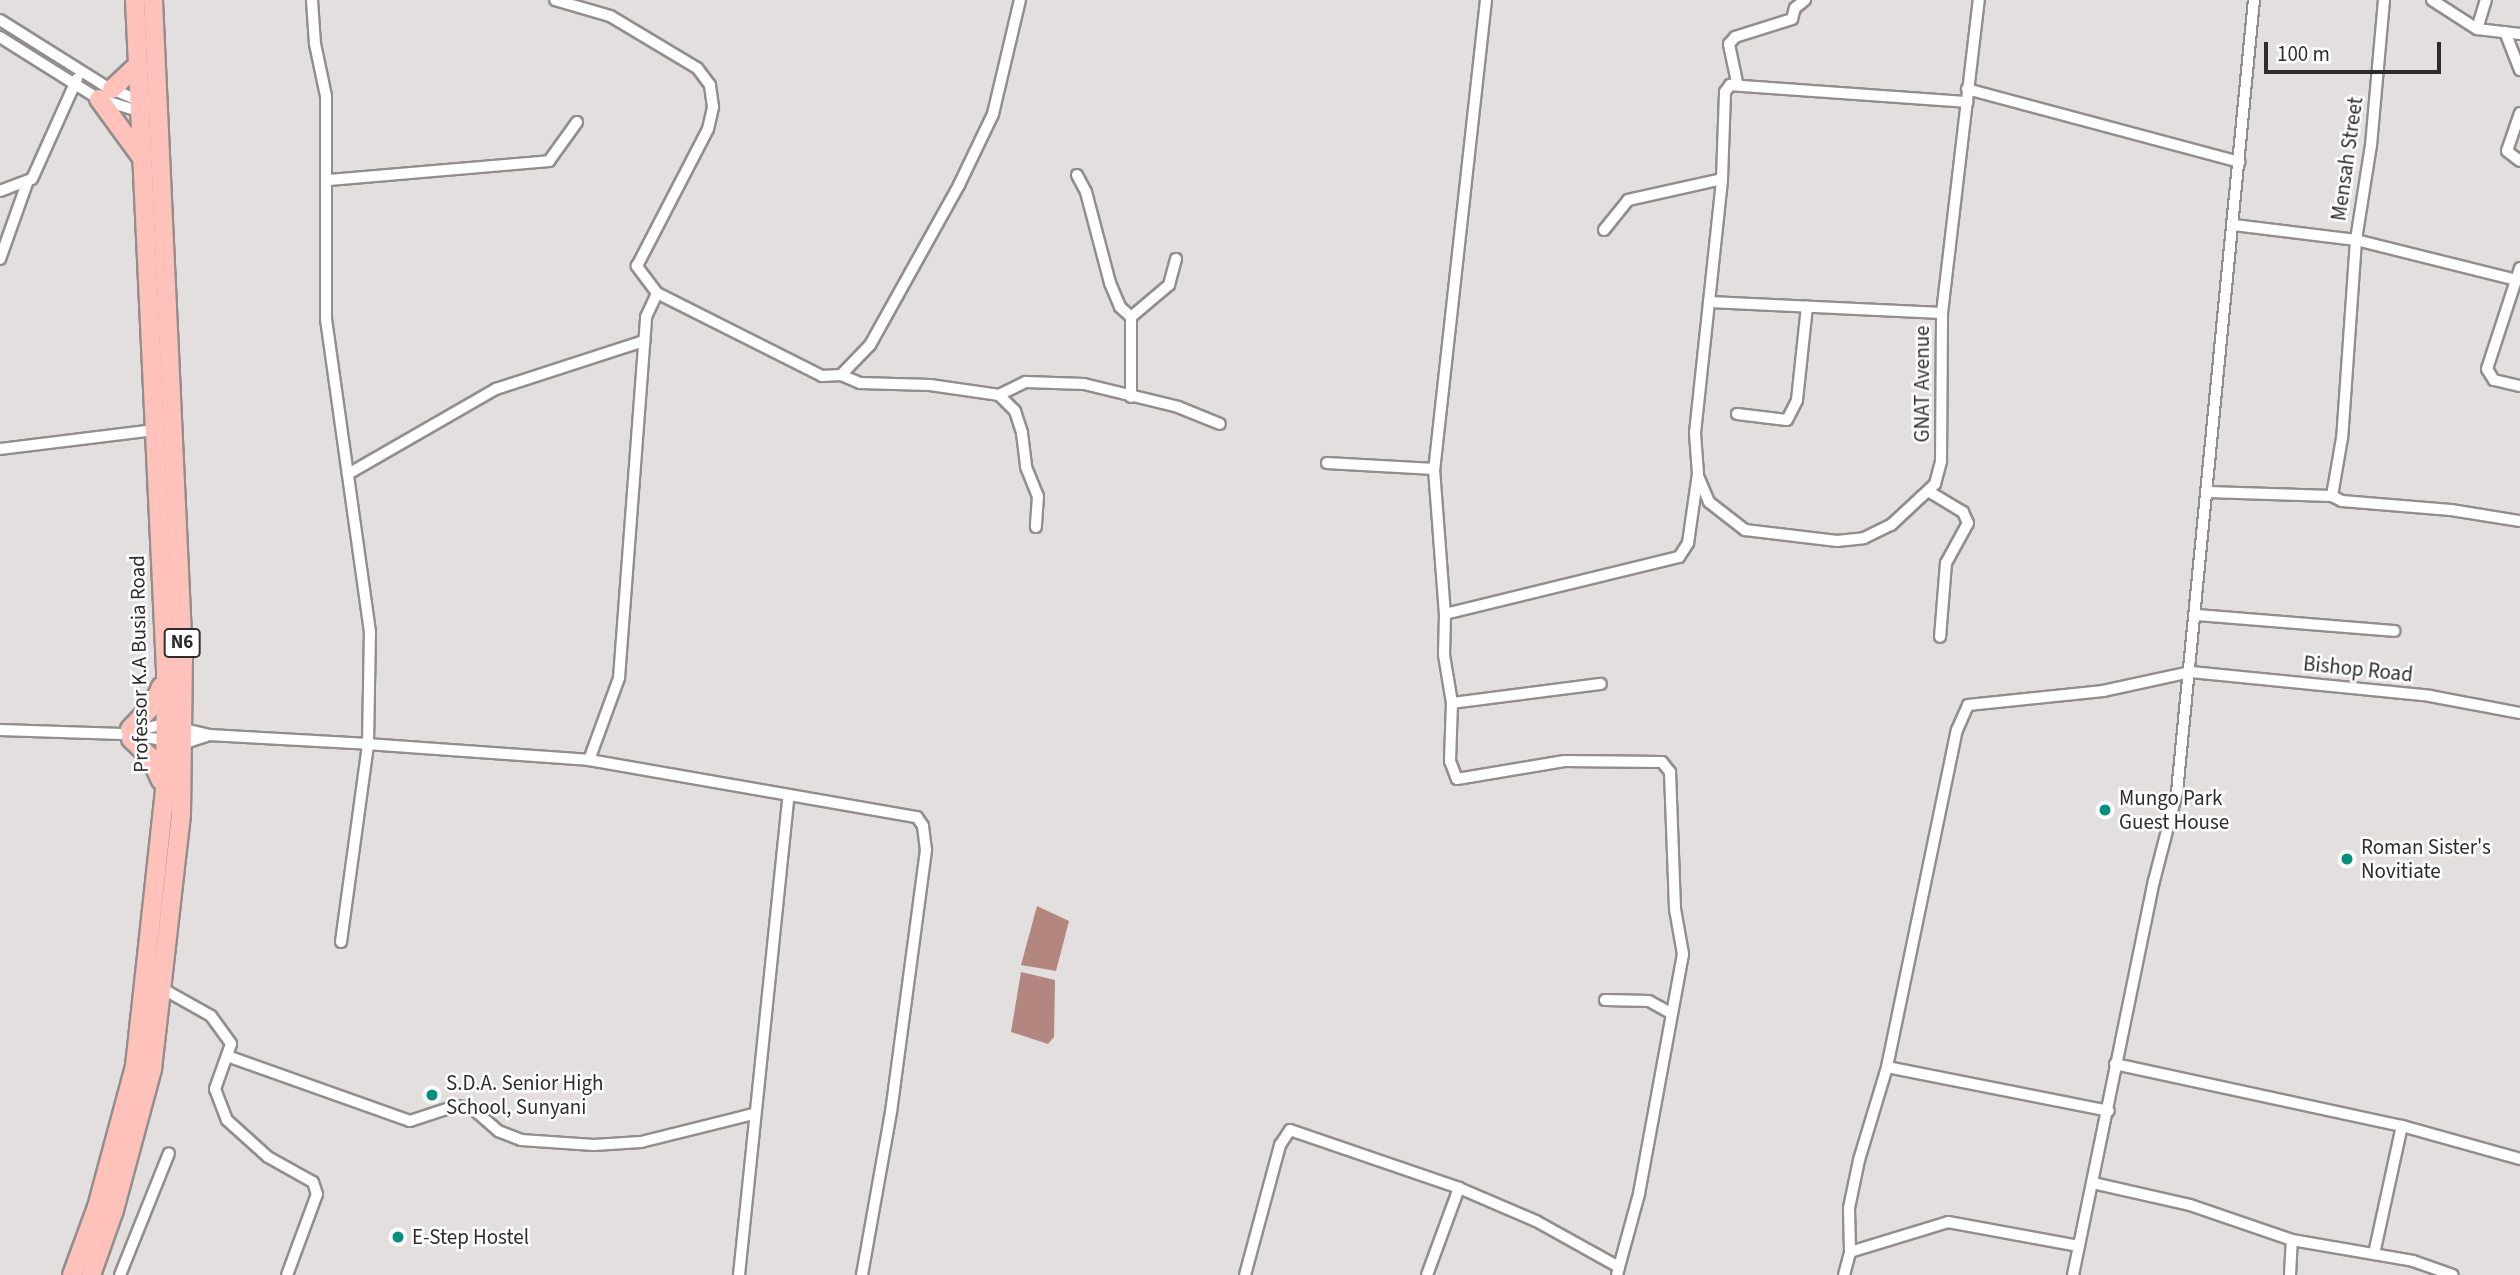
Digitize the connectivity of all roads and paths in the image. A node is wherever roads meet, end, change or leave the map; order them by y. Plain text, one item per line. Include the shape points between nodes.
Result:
1 (135, 0) edge
2 (153, 0) edge
3 (312, 0) edge
4 (555, 0) edge
5 (1020, 0) edge
6 (1486, 0) edge
7 (1805, 0) edge
8 (1979, 0) edge
9 (2254, 0) edge
10 (2384, 0) edge
11 (2432, 0) edge
12 (2486, 0) edge
13 (0, 20) edge
14 (2477, 29) junction
15 (2505, 32) junction
16 (2520, 34) edge
17 (0, 37) edge
18 (138, 65) junction
19 (2520, 70) edge
20 (79, 72) junction
21 (1737, 82) junction
22 (75, 85) junction
23 (1967, 89) junction
24 (105, 94) junction
25 (1967, 102) junction
26 (148, 107) junction
27 (2520, 113) edge
28 (577, 121) dead end
29 (142, 158) junction
30 (2520, 161) edge
31 (2239, 162) junction
32 (1077, 175) dead end
33 (1722, 179) junction
34 (329, 180) junction
35 (27, 183) junction
36 (0, 191) edge
37 (2234, 225) junction
38 (1604, 230) dead end
39 (2356, 240) junction
40 (0, 259) edge
41 (1176, 259) dead end
42 (2518, 274) edge
43 (657, 293) junction
44 (1709, 302) junction
45 (1807, 307) junction
46 (1942, 313) junction
47 (1131, 317) junction
48 (644, 341) junction
49 (841, 374) junction
50 (2520, 386) edge
51 (999, 395) junction
52 (1131, 397) junction
53 (1737, 414) dead end
54 (1220, 424) dead end
55 (154, 430) junction
56 (0, 449) edge
57 (1327, 463) dead end
58 (1434, 469) junction
59 (348, 474) junction
60 (1698, 474) junction
61 (1927, 491) junction
62 (2208, 492) junction
63 (2332, 496) junction
64 (2520, 522) edge
65 (1036, 527) dead end
66 (1445, 614) junction
67 (2196, 615) junction
68 (2395, 631) dead end
69 (1940, 637) dead end
70 (166, 670) junction
71 (2191, 672) junction
72 (1601, 684) dead end
73 (1452, 703) junction
74 (2520, 713) edge
75 (0, 730) edge
76 (163, 732) junction
77 (128, 734) junction
78 (185, 735) junction
79 (368, 744) junction
80 (589, 760) junction
81 (165, 792) junction
82 (788, 798) junction
83 (341, 942) dead end
84 (154, 985) junction
85 (1605, 1000) dead end
86 (151, 1013) junction
87 (1672, 1014) junction
88 (230, 1058) junction
89 (2115, 1064) junction
90 (1887, 1067) junction
91 (2109, 1111) junction
92 (753, 1114) junction
93 (2402, 1126) junction
94 (169, 1153) dead end
95 (2520, 1159) edge
96 (2093, 1183) junction
97 (1459, 1188) junction
98 (2292, 1240) junction
99 (2079, 1246) junction
100 (1850, 1252) junction
101 (2374, 1254) junction
102 (1618, 1271) edge
103 (72, 1275) edge
104 (91, 1275) edge
105 (120, 1275) edge
106 (287, 1275) edge
107 (739, 1275) edge
108 (862, 1275) edge
109 (1245, 1275) edge
110 (1427, 1275) edge
111 (1844, 1275) edge
112 (2073, 1275) edge
113 (2290, 1275) edge
114 (2452, 1275) edge

1 - 18 main road, Professor K.A Busia Road / N6
2 - 26 main road, Professor K.A Busia Road / N6
3 - 34 street via 326,96
4 - 43 street via 610,16 697,68 710,85 713,107 708,129 638,259 641,276
5 - 49 street via 993,114 870,345
6 - 58 street
7 - 21 street via 1795,8 1792,19 1735,37 1729,44
8 - 23 street, GNAT Avenue
9 - 31 street
10 - 39 street, Mensah Street via 2371,145
11 - 14 street
12 - 14 street
13 - 20 street
14 - 15 street
15 - 16 street
15 - 19 street
17 - 22 street
18 - 24 main road
18 - 26 main road, Professor K.A Busia Road / N6
20 - 22 street
20 - 24 street
21 - 25 street
21 - 33 street via 1725,92
22 - 24 street
22 - 35 street
23 - 25 street, GNAT Avenue
23 - 31 street
24 - 26 street
24 - 26 street
24 - 29 main road
25 - 46 street, GNAT Avenue
26 - 29 main road, Professor K.A Busia Road / N6
26 - 78 main road, Professor K.A Busia Road / N6
27 - 30 street via 2507,151
28 - 34 street via 549,161
29 - 55 main road, Professor K.A Busia Road / N6
31 - 37 street
32 - 47 street via 1086,192 1110,283 1120,307
33 - 38 street via 1628,201
33 - 44 street
34 - 59 street via 326,318
35 - 36 street
35 - 40 street
37 - 39 street
37 - 62 street
39 - 42 street
39 - 63 street, Mensah Street via 2342,438
41 - 47 street via 1169,285
42 - 50 street via 2487,369 2494,380
43 - 48 street via 646,317
43 - 49 street via 822,376
44 - 45 street
44 - 60 street via 1695,433
45 - 46 street
45 - 53 street via 1797,400 1787,420
46 - 61 street, GNAT Avenue via 1941,461
47 - 52 street
48 - 59 street via 496,389
48 - 80 street via 618,678
49 - 51 street via 860,383 930,385
51 - 52 street via 1026,382 1043,382 1084,384
51 - 65 street via 1015,411 1022,433 1026,467 1038,496
52 - 54 street via 1178,407
55 - 56 street
55 - 70 main road, Professor K.A Busia Road / N6
57 - 58 street
58 - 66 street
59 - 79 street via 370,632
60 - 61 street, GNAT Avenue via 1709,502 1745,530 1837,541 1864,538 1891,525
60 - 66 street via 1688,543 1679,556
61 - 69 street via 1963,512 1968,523 1947,563
62 - 63 street
62 - 67 street
63 - 64 street via 2342,501 2451,510
66 - 73 street via 1444,654
67 - 68 street
67 - 71 street
70 - 76 main road, Professor K.A Busia Road / N6
70 - 77 main road via 153,705
71 - 74 street, Bishop Road via 2430,696
71 - 89 street via 2177,792
71 - 90 street, Bishop Road via 2103,691 1968,705 1957,730
72 - 73 street
73 - 87 street via 1450,761 1457,779 1564,761 1662,762 1667,766 1675,909 1683,954
75 - 77 street
76 - 77 street
76 - 77 street
76 - 78 street
76 - 78 street
76 - 81 main road, Professor K.A Busia Road / N6
77 - 81 main road via 150,757
78 - 79 street
78 - 84 main road, Professor K.A Busia Road / N6 via 176,883
79 - 80 street
79 - 83 street
80 - 82 street
81 - 84 main road, Professor K.A Busia Road / N6
82 - 92 street
82 - 108 street via 917,817 923,826 926,850 893,1098
84 - 86 main road, Professor K.A Busia Road / N6
84 - 88 street via 211,1016 231,1044
85 - 87 street via 1649,1001
86 - 103 main road, Professor K.A Busia Road / N6 via 120,1130
86 - 104 main road, Professor K.A Busia Road / N6 via 136,1135
87 - 102 street via 1639,1194
88 - 92 street via 410,1121 456,1106 472,1108 498,1131 521,1140 594,1145 641,1142
88 - 106 street via 215,1089 227,1120 268,1157 313,1182 317,1194
89 - 91 street
89 - 93 street
90 - 91 street
90 - 100 street via 1854,1184
91 - 96 street
92 - 107 street
93 - 95 street
93 - 101 street
94 - 105 street
96 - 98 street via 2190,1205
96 - 99 street
97 - 102 street via 1536,1221
97 - 109 street via 1290,1130 1280,1145
97 - 110 street
98 - 101 street
98 - 113 street
99 - 100 street via 1948,1222
99 - 112 street
100 - 111 street
101 - 114 street

